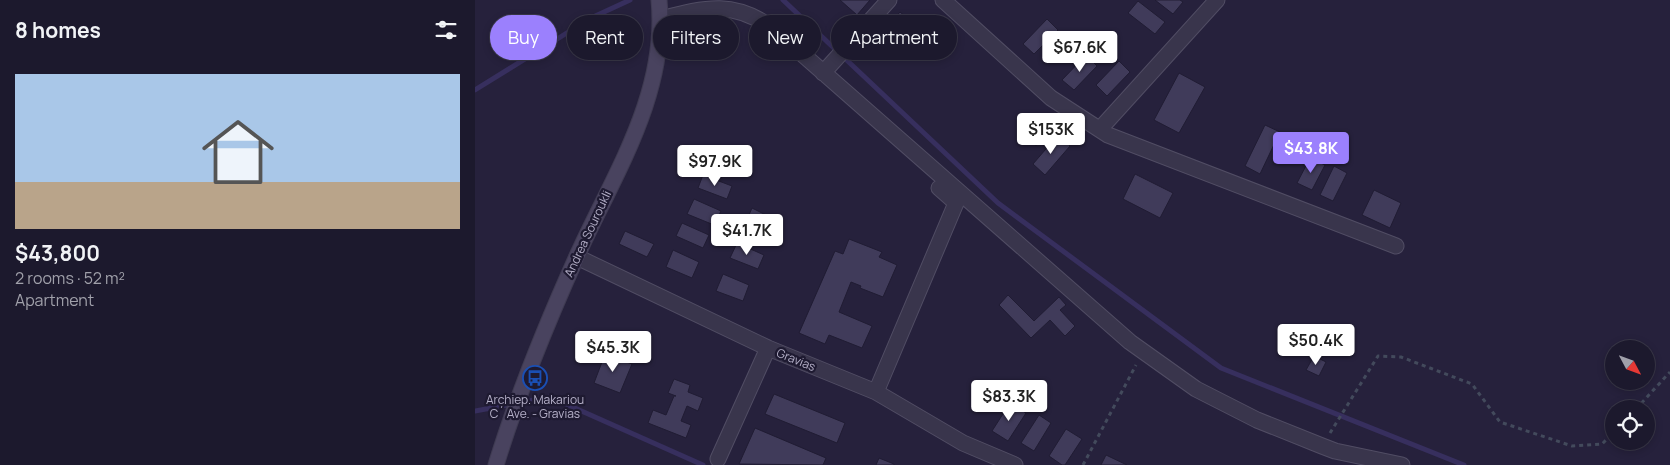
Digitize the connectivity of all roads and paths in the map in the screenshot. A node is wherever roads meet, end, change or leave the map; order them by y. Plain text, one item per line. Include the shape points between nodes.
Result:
1 (659, 0) edge
2 (889, 0) edge
3 (943, 0) edge
4 (1217, 0) edge
5 (661, 15) edge
6 (677, 15) edge
7 (657, 60) edge
8 (827, 68) junction
9 (865, 122) dead end
10 (1100, 130) junction
11 (1396, 246) dead end
12 (577, 257) junction
13 (768, 348) junction
14 (1143, 351) junction
15 (1670, 372) edge
16 (876, 392) junction
17 (1644, 400) edge
18 (1330, 434) dead end
19 (1605, 442) edge
20 (1332, 458) edge
21 (718, 459) dead end
22 (496, 465) edge
23 (1015, 465) edge
24 (1083, 465) edge
25 (1402, 465) edge

1 - 5 main road, Andrea Souroukli
2 - 8 street
3 - 10 street via 1051,98
4 - 10 street
6 - 8 street via 708,7 753,14
7 - 12 main road, Andrea Souroukli via 646,107
8 - 14 street via 1129,342
9 - 16 street via 956,203
10 - 11 street
12 - 13 street, Gravias
12 - 22 main road, Andrea Souroukli via 523,382
13 - 16 street, Gravias
13 - 21 street
14 - 20 street via 1196,389
14 - 24 path
15 - 17 path
16 - 23 street, Gravias via 963,443
18 - 19 path via 1378,356 1401,357 1472,384 1501,422 1572,446
20 - 25 street

